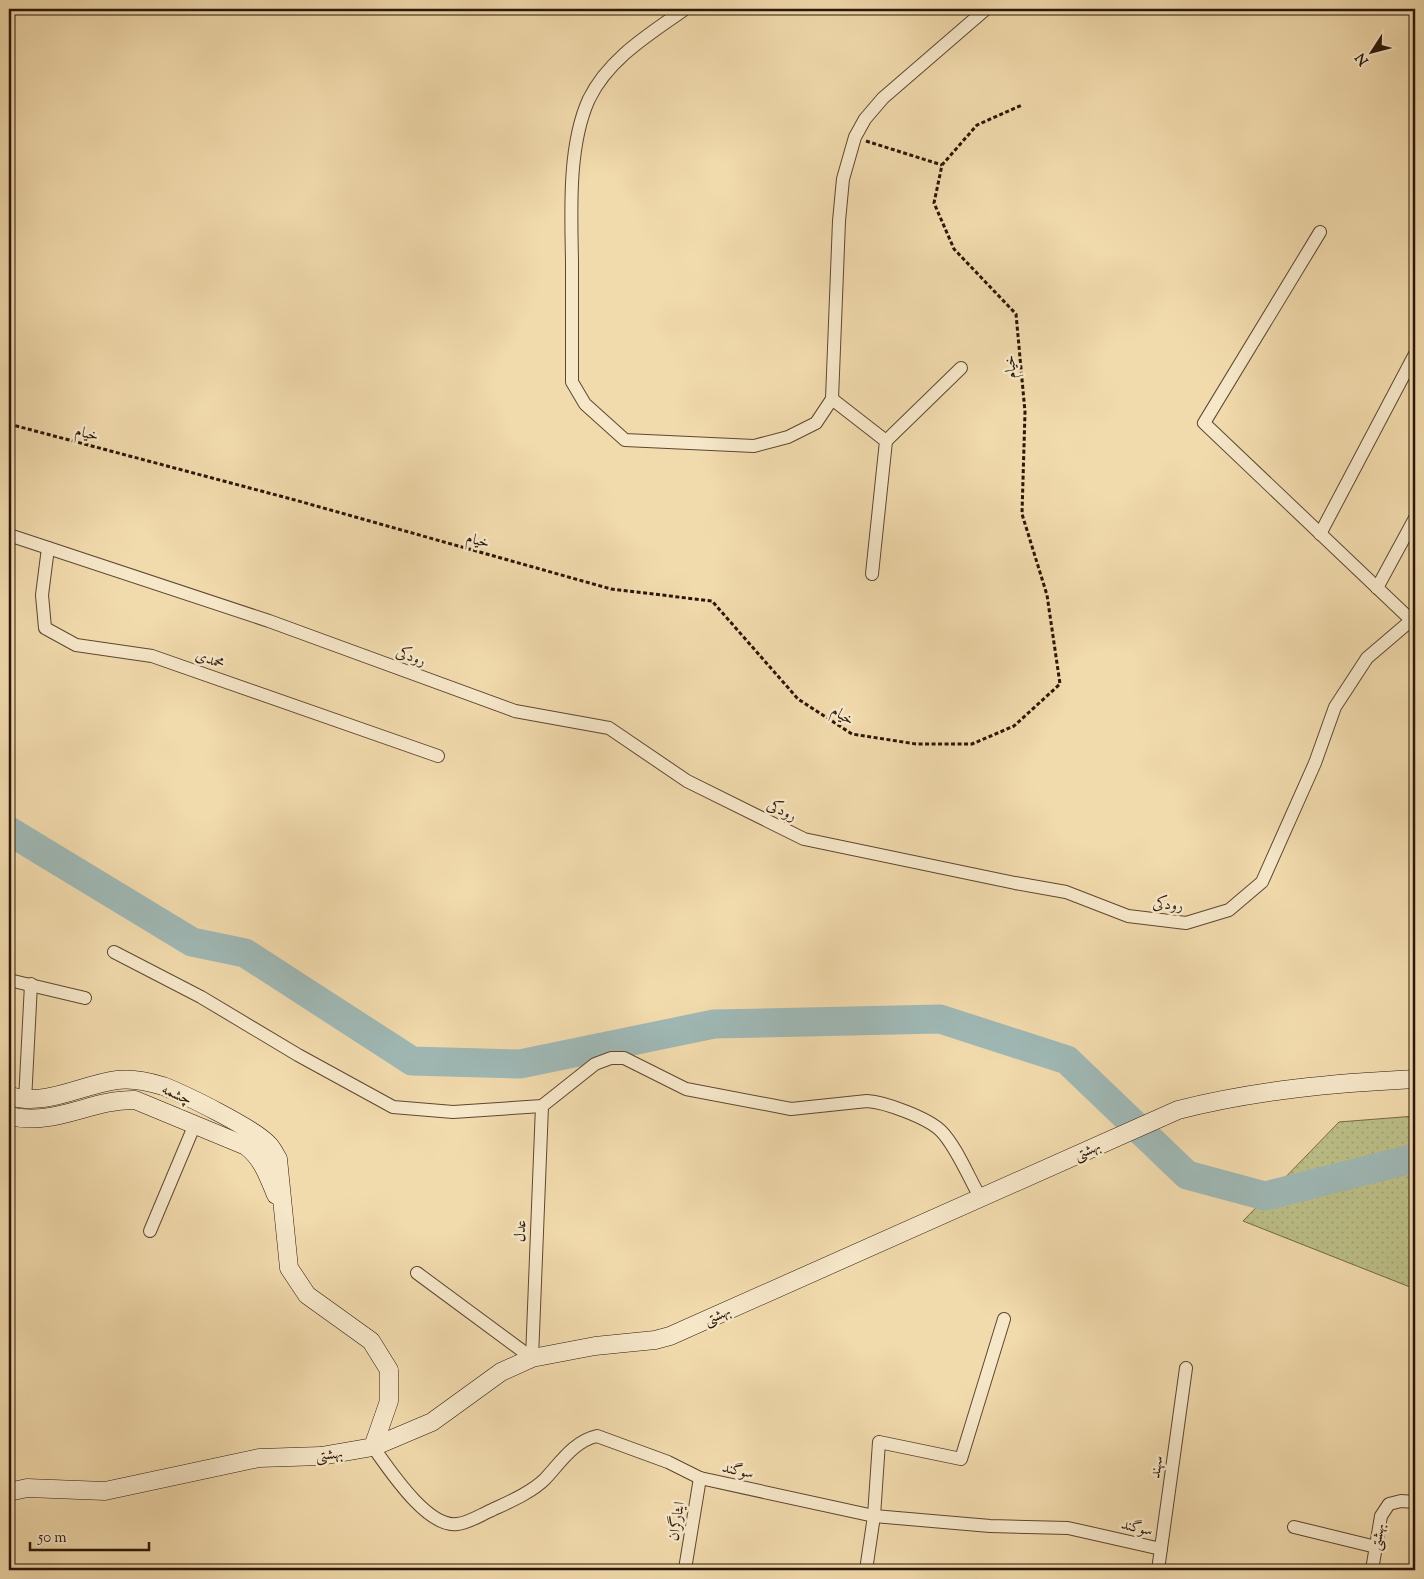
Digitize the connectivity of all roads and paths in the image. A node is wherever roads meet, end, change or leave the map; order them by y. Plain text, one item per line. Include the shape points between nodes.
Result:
1 (685, 9) edge
2 (986, 9) edge
3 (1022, 105) dead end
4 (855, 137) junction
5 (942, 165) junction
6 (1320, 232) dead end
7 (1415, 354) edge
8 (961, 368) dead end
9 (832, 399) junction
10 (9, 424) edge
11 (886, 441) junction
12 (1415, 518) edge
13 (9, 534) edge
14 (1320, 534) junction
15 (48, 548) junction
16 (872, 574) dead end
17 (1377, 588) junction
18 (1412, 618) edge
19 (438, 756) dead end
20 (114, 952) dead end
21 (9, 980) edge
22 (31, 984) junction
23 (85, 998) dead end
24 (1415, 1079) edge
25 (17, 1098) edge
26 (542, 1106) junction
27 (9, 1116) edge
28 (195, 1124) junction
29 (980, 1198) junction
30 (282, 1210) junction
31 (150, 1231) dead end
32 (417, 1273) dead end
33 (1004, 1319) dead end
34 (532, 1358) junction
35 (1186, 1368) dead end
36 (373, 1447) junction
37 (700, 1478) junction
38 (9, 1492) edge
39 (1415, 1502) edge
40 (874, 1516) junction
41 (1294, 1527) dead end
42 (1376, 1547) junction
43 (1161, 1549) junction
44 (685, 1569) dead end
45 (866, 1570) edge
46 (1158, 1570) edge
47 (1372, 1570) edge

1 - 9 street via 637,43 613,65 590,98 577,136 571,213 572,382 585,404 625,440 754,446 788,437 816,423
2 - 4 street via 883,98
3 - 5 path, خیام via 977,125
4 - 5 path
4 - 9 street via 843,180 840,213
5 - 10 path, خیام via 934,203 954,249 1016,314 1025,412 1022,514 1047,595 1060,684 1014,726 972,744 916,744 852,734 798,699 712,601 611,589
6 - 14 street via 1204,423
7 - 14 street
8 - 11 street
9 - 11 street
11 - 16 street
12 - 17 street
13 - 15 street, رودکی
14 - 17 street
15 - 18 street, رودکی via 269,621 515,712 609,728 687,781 804,839 1066,892 1128,916 1186,922 1229,910 1262,882 1315,763 1335,707 1367,658
15 - 19 street, محمدی via 42,595 45,628 76,645 152,656
17 - 18 street
20 - 26 street via 201,997 386,1105 453,1112
21 - 22 street
22 - 23 street
22 - 25 street
24 - 29 street, بهشتی via 1278,1090 1178,1110
25 - 30 street, چشمه via 64,1096 118,1080 162,1086 254,1133 268,1144 278,1159
26 - 29 street via 595,1064 611,1058 624,1058 686,1089 791,1109 878,1102 940,1130
26 - 34 street, عدل
27 - 28 street, چشمه via 26,1120 56,1117 119,1100 135,1100
28 - 30 street, چشمه via 257,1154
28 - 31 street
29 - 34 street, بهشتی via 670,1336
30 - 36 street, چشمه via 289,1268 297,1281 307,1295 371,1341 389,1370 389,1401
32 - 34 street
33 - 40 street via 961,1459 879,1442
34 - 36 street, بهشتی via 502,1372 432,1422
35 - 43 street, سهند
36 - 37 street, سوگند via 400,1485 439,1522 450,1524 459,1524 506,1504 543,1481 584,1439 596,1436 668,1462
36 - 38 street, بهشتی via 322,1456 259,1458 105,1490 27,1488
37 - 40 street, سوگند
37 - 44 street, ایثارگران
39 - 42 street, بهشتی via 1389,1504 1380,1516
40 - 43 street, سوگند via 990,1526 1068,1528
40 - 45 street
41 - 42 street
42 - 47 street, بهشتی
43 - 46 street, سهند

